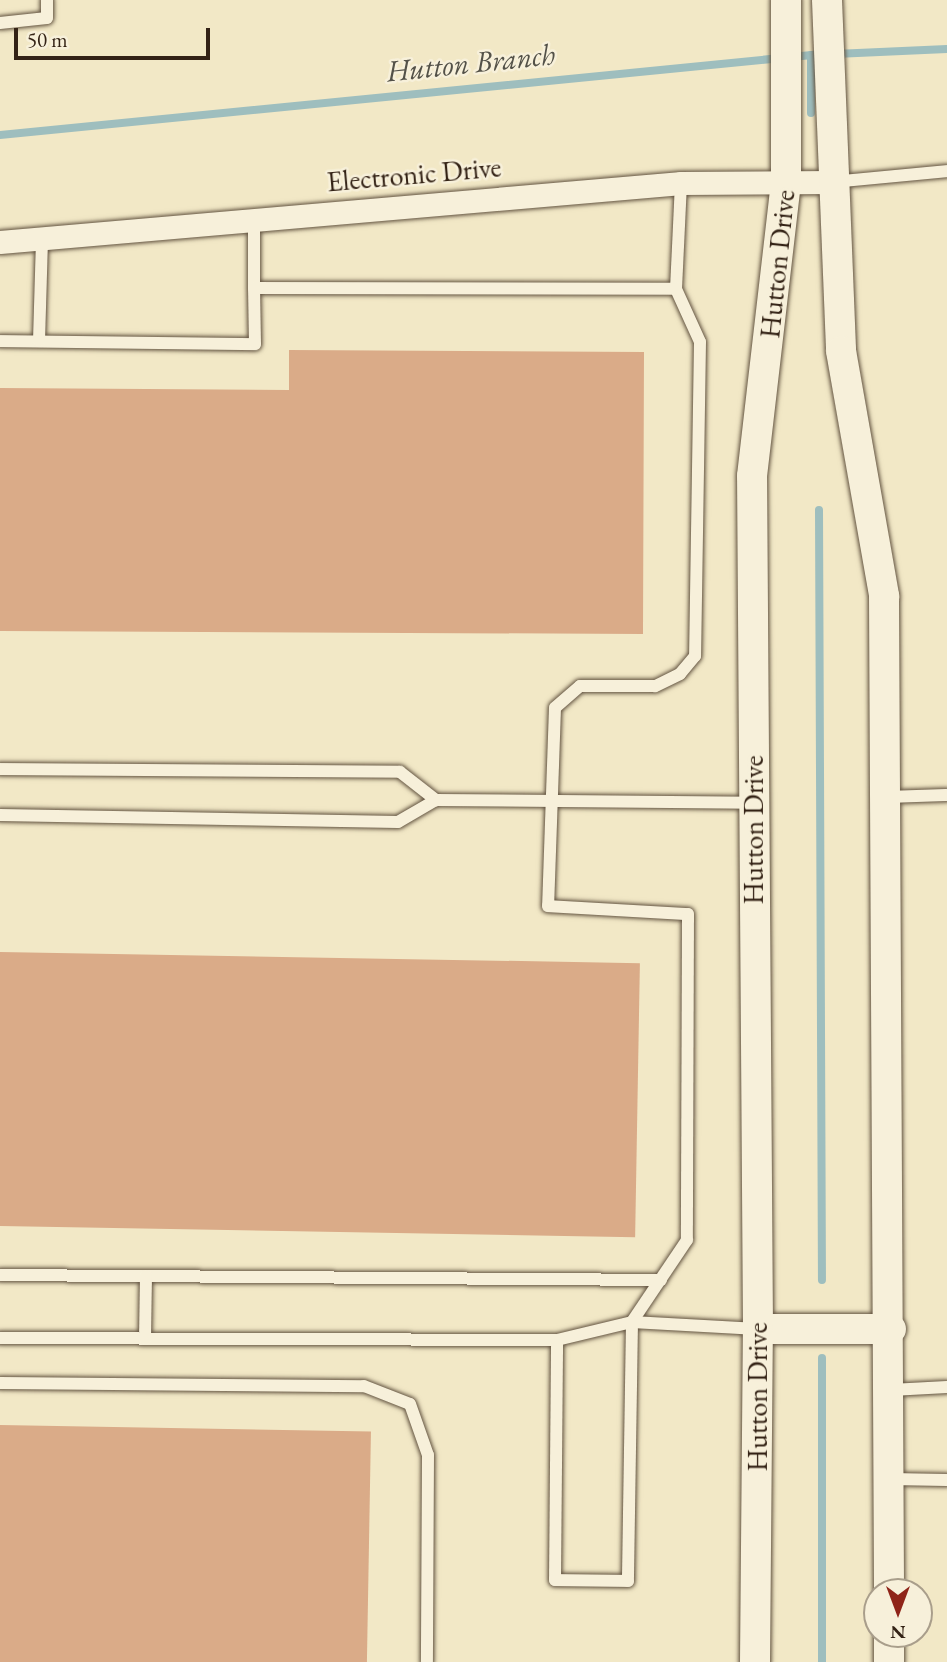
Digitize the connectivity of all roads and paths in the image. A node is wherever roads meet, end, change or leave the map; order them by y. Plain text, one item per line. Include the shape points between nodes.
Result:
1 (47, 0) edge
2 (786, 0) edge
3 (828, 0) edge
4 (0, 23) edge
5 (947, 171) edge
6 (833, 182) junction
7 (681, 183) junction
8 (786, 184) junction
9 (254, 216) junction
10 (42, 238) junction
11 (0, 242) edge
12 (254, 288) junction
13 (676, 289) junction
14 (0, 341) edge
15 (39, 341) junction
16 (0, 769) edge
17 (947, 795) edge
18 (886, 797) junction
19 (436, 800) junction
20 (552, 800) junction
21 (752, 803) junction
22 (0, 815) edge
23 (0, 1275) edge
24 (146, 1276) junction
25 (661, 1280) junction
26 (632, 1322) junction
27 (758, 1329) junction
28 (891, 1329) junction
29 (0, 1338) edge
30 (145, 1339) junction
31 (557, 1340) junction
32 (0, 1383) edge
33 (947, 1387) edge
34 (891, 1390) junction
35 (890, 1479) junction
36 (947, 1480) edge
37 (889, 1578) edge
38 (427, 1662) edge
39 (755, 1662) edge

1 - 4 lane via 47,18
2 - 8 street, Hutton Drive
3 - 6 street, Hutton Drive
5 - 6 lane
6 - 8 street, Electronic Drive
6 - 18 street, Hutton Drive via 841,351 884,596
7 - 8 street, Electronic Drive
7 - 9 street, Electronic Drive
7 - 13 lane
8 - 21 street, Hutton Drive via 752,476
9 - 10 street, Electronic Drive
9 - 12 lane
10 - 11 street, Electronic Drive
10 - 15 lane
12 - 13 lane
12 - 15 lane via 255,344
13 - 20 lane via 700,342 695,656 680,674 655,686 580,686 555,708
14 - 15 lane
16 - 19 lane via 400,772
17 - 18 lane
18 - 28 street, Hutton Drive
19 - 20 lane
19 - 22 lane via 398,822
20 - 21 lane
20 - 25 lane via 548,906 688,914 687,1240
21 - 27 street, Hutton Drive
23 - 24 lane
24 - 25 lane
24 - 30 lane
25 - 26 lane
26 - 27 lane
26 - 31 lane
26 - 31 lane via 628,1581 555,1580
27 - 28 street
27 - 39 street, Hutton Drive
28 - 34 street, Hutton Drive
29 - 30 lane
30 - 31 lane
32 - 38 lane via 364,1386 410,1404 428,1455
33 - 34 lane
34 - 35 street, Hutton Drive
35 - 36 lane
35 - 37 street, Hutton Drive

